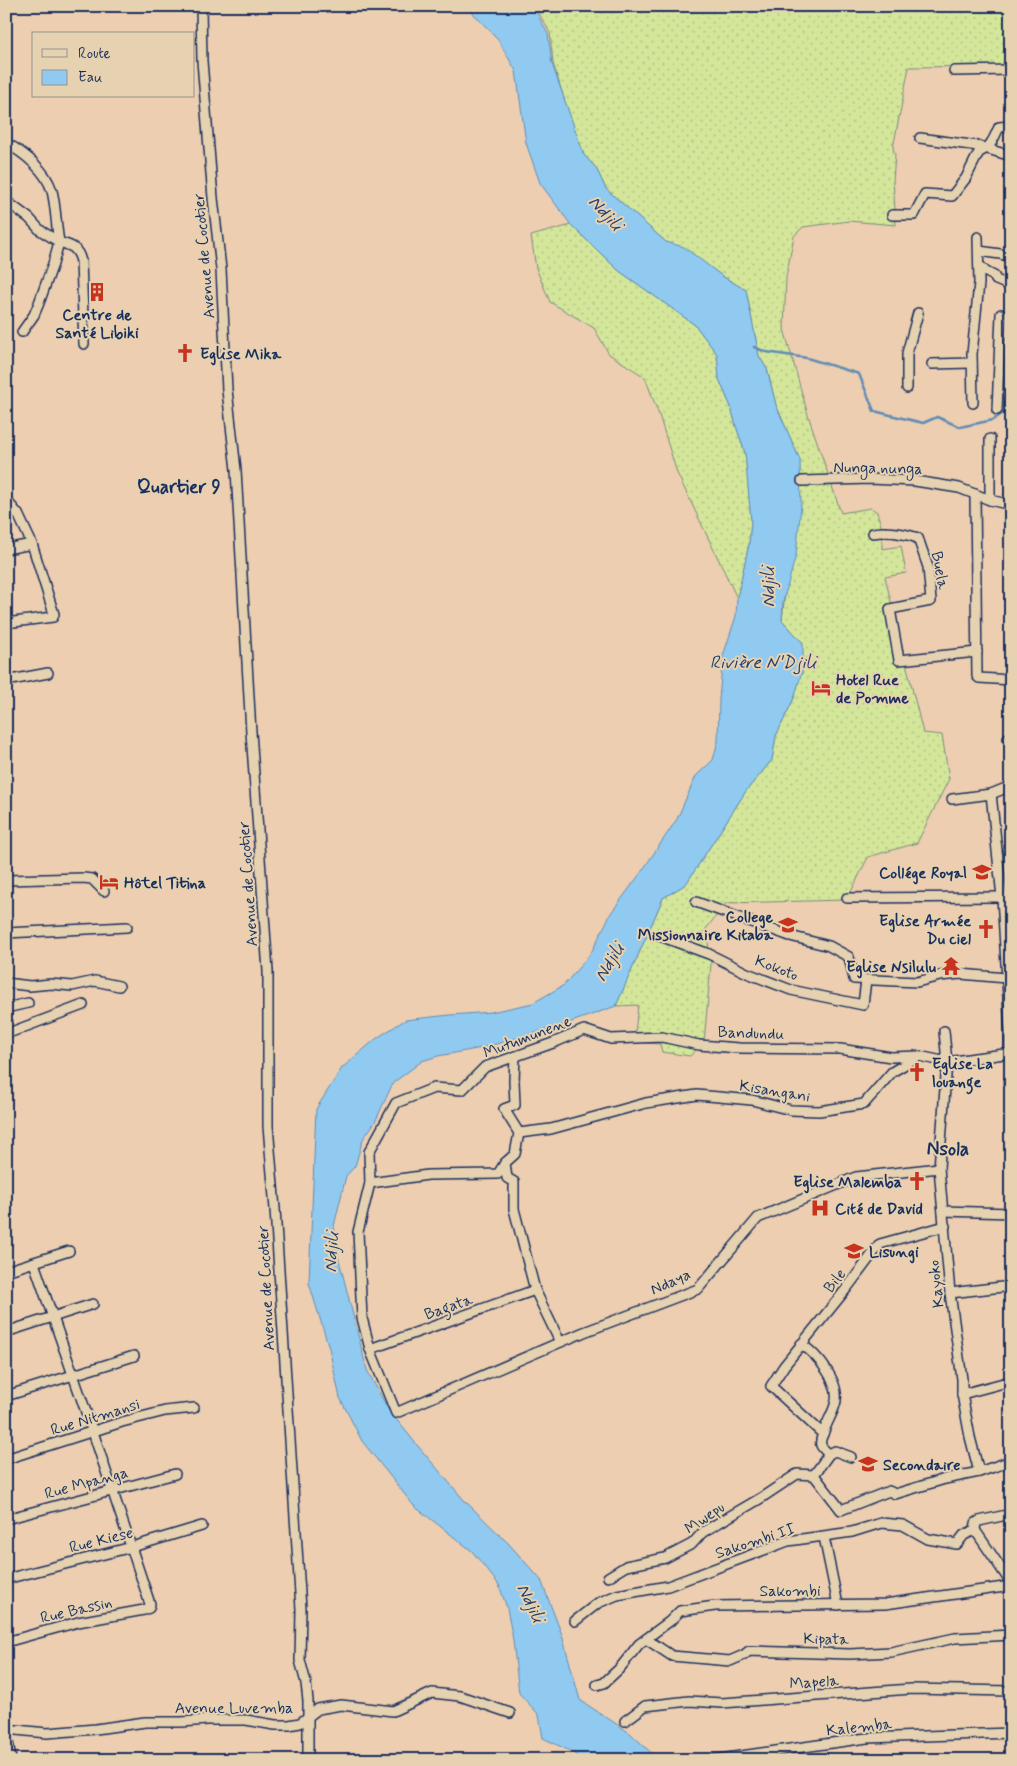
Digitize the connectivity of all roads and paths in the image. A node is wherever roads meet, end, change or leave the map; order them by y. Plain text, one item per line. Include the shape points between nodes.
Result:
1 (201, 6) edge
2 (1011, 70) edge
3 (954, 71) dead end
4 (1011, 126) edge
5 (920, 138) dead end
6 (6, 143) edge
7 (986, 150) junction
8 (1011, 156) edge
9 (6, 201) edge
10 (892, 216) dead end
11 (978, 237) dead end
12 (59, 242) junction
13 (979, 251) junction
14 (1011, 257) edge
15 (979, 266) junction
16 (1011, 286) edge
17 (918, 313) dead end
18 (1001, 314) dead end
19 (22, 332) dead end
20 (84, 344) dead end
21 (972, 363) junction
22 (932, 364) dead end
23 (907, 388) dead end
24 (973, 403) dead end
25 (997, 410) dead end
26 (990, 439) dead end
27 (802, 481) dead end
28 (975, 494) junction
29 (6, 500) edge
30 (990, 500) junction
31 (1011, 505) edge
32 (873, 533) dead end
33 (32, 544) junction
34 (6, 549) edge
35 (6, 624) edge
36 (977, 652) junction
37 (48, 673) dead end
38 (1011, 680) edge
39 (6, 681) edge
40 (1011, 786) edge
41 (991, 794) junction
42 (952, 798) dead end
43 (6, 880) edge
44 (104, 891) dead end
45 (1002, 897) junction
46 (847, 898) dead end
47 (696, 902) dead end
48 (127, 928) dead end
49 (6, 932) edge
50 (660, 936) dead end
51 (1008, 977) edge
52 (866, 980) junction
53 (6, 983) edge
54 (118, 986) dead end
55 (28, 1003) dead end
56 (83, 1005) dead end
57 (6, 1008) edge
58 (584, 1030) joint
59 (944, 1031) dead end
60 (6, 1034) edge
61 (1011, 1048) edge
62 (1011, 1053) edge
63 (515, 1056) junction
64 (919, 1056) junction
65 (947, 1062) junction
66 (519, 1133) junction
67 (505, 1163) junction
68 (939, 1168) junction
69 (370, 1183) junction
70 (943, 1212) junction
71 (1011, 1213) edge
72 (945, 1226) junction
73 (70, 1251) dead end
74 (34, 1263) junction
75 (6, 1271) edge
76 (1011, 1286) edge
77 (535, 1290) junction
78 (950, 1293) junction
79 (93, 1304) dead end
80 (52, 1317) junction
81 (6, 1332) edge
82 (560, 1342) junction
83 (801, 1344) junction
84 (370, 1349) junction
85 (134, 1356) dead end
86 (73, 1376) junction
87 (1011, 1381) edge
88 (962, 1394) junction
89 (6, 1396) edge
90 (194, 1408) dead end
91 (396, 1413) joint
92 (93, 1432) junction
93 (823, 1434) junction
94 (829, 1454) junction
95 (851, 1457) dead end
96 (6, 1459) edge
97 (1011, 1461) edge
98 (980, 1472) junction
99 (175, 1474) dead end
100 (814, 1475) junction
101 (112, 1490) junction
102 (1011, 1514) edge
103 (6, 1519) edge
104 (202, 1526) dead end
105 (975, 1526) junction
106 (824, 1537) junction
107 (132, 1547) junction
108 (608, 1577) dead end
109 (6, 1579) edge
110 (1011, 1584) edge
111 (838, 1605) junction
112 (575, 1621) dead end
113 (1011, 1635) edge
114 (7, 1639) edge
115 (646, 1639) junction
116 (597, 1685) dead end
117 (1011, 1691) edge
118 (510, 1713) dead end
119 (307, 1717) junction
120 (625, 1721) dead end
121 (6, 1729) edge
122 (1011, 1733) edge
123 (11, 1760) edge
124 (308, 1760) edge
125 (712, 1760) edge

1 - 119 street, Avenue de Cocotier via 202,61 236,470 250,732 268,971 268,1126 300,1609 300,1660 306,1684
2 - 3 street
4 - 7 street via 999,127
5 - 7 street via 978,146
6 - 12 street via 42,172 52,190
7 - 8 street
7 - 10 street via 979,152 966,178 952,196 925,194 914,215
9 - 12 street
11 - 13 street
12 - 19 street via 39,303
12 - 20 street via 71,246 82,261
13 - 14 street
13 - 15 street
15 - 16 street via 996,280
15 - 21 street
17 - 23 street via 907,353
18 - 25 street
21 - 22 street
21 - 24 street
26 - 30 street
27 - 28 street, Nunga nunga via 915,481
28 - 30 street, Nunga nunga
28 - 36 street
29 - 33 street via 18,514
30 - 31 street, Nunga nunga
32 - 36 street, Buela via 890,531 918,538 928,567 931,601 890,609 899,660
33 - 34 street
33 - 35 street via 54,610 52,617
36 - 38 street via 978,677
37 - 39 street
40 - 41 street
41 - 42 street
41 - 45 street
43 - 44 street via 92,879
45 - 46 street
45 - 51 street
47 - 52 street via 790,936 829,946 849,958 854,979
48 - 49 street
50 - 52 street, Kokoto via 791,990 863,1005
51 - 52 street via 962,974 917,982
51 - 61 street
53 - 54 street via 72,986 95,981
55 - 57 street
56 - 60 street
58 - 63 street, Mutumunene
58 - 64 street, Bandundu via 611,1039 662,1037 699,1045 739,1048 840,1049 890,1057
59 - 65 street, Kayoko
62 - 65 street
63 - 66 street via 515,1105 504,1109
63 - 69 street, Mutumunene via 485,1067 462,1090 434,1088 396,1103 369,1152
64 - 65 street
64 - 66 street, Kisangani via 892,1072 864,1104 819,1111 791,1110 752,1100 697,1094 646,1103 550,1129
65 - 68 street, Kayoko
66 - 67 street via 515,1154
67 - 69 street via 498,1174 428,1175
67 - 77 street via 507,1178 514,1182 514,1209
68 - 70 street, Kayoko
68 - 82 street, Ndaya via 856,1177 758,1218 698,1288
69 - 84 street, Mutumunene via 358,1232 362,1318
70 - 71 street
70 - 72 street, Kayoko
72 - 78 street, Kayoko
72 - 83 street, Bile via 880,1244
73 - 74 street
74 - 75 street
74 - 80 street
76 - 78 street
77 - 82 street
77 - 84 street, Bagata
78 - 88 street, Kayoko
79 - 80 street
80 - 81 street
80 - 86 street
82 - 91 street, Ndaya
83 - 93 street via 826,1369 836,1393
83 - 93 street, Bile via 771,1386
84 - 91 street, Mutumunene
85 - 86 street
86 - 89 street
86 - 92 street
87 - 88 street
88 - 98 street, Kayoko
90 - 92 street, Rue Nitmansi via 165,1411
92 - 96 street, Rue Nitmansi
92 - 101 street
93 - 94 street via 820,1446
94 - 95 street via 835,1451
94 - 100 street
97 - 98 street
98 - 100 street via 895,1494 889,1491 841,1510
99 - 101 street, Rue Mpanga
100 - 108 street, Mwepu via 797,1474 703,1532 692,1544 665,1558 626,1566
101 - 103 street, Rue Mpanga
101 - 107 street
102 - 105 street
104 - 107 street, Rue Kiese
105 - 106 street, Sakombi II via 957,1544 928,1538 903,1525 881,1523
105 - 110 street
106 - 111 street
106 - 112 street, Sakombi II via 788,1541 668,1586 617,1596 598,1603
107 - 109 street, Rue Kiese
107 - 114 street, Rue Bassin via 149,1608
110 - 111 street, Sakombi via 884,1604
111 - 115 street, Sakombi via 715,1606 680,1612
113 - 115 street, Kipata via 955,1638 883,1653 749,1651 730,1661 672,1656
115 - 116 street, Sakombi via 620,1668 604,1683
117 - 120 street, Mapela via 911,1690 722,1703 689,1701 645,1706
118 - 119 street, Avenue Luvemba via 460,1696 432,1693 393,1711 341,1706 318,1709
119 - 121 street, Avenue Luvemba via 289,1725 207,1720 145,1722 47,1733
119 - 124 street, Avenue de Cocotier
121 - 123 street
122 - 125 street, Kalemba via 867,1738

